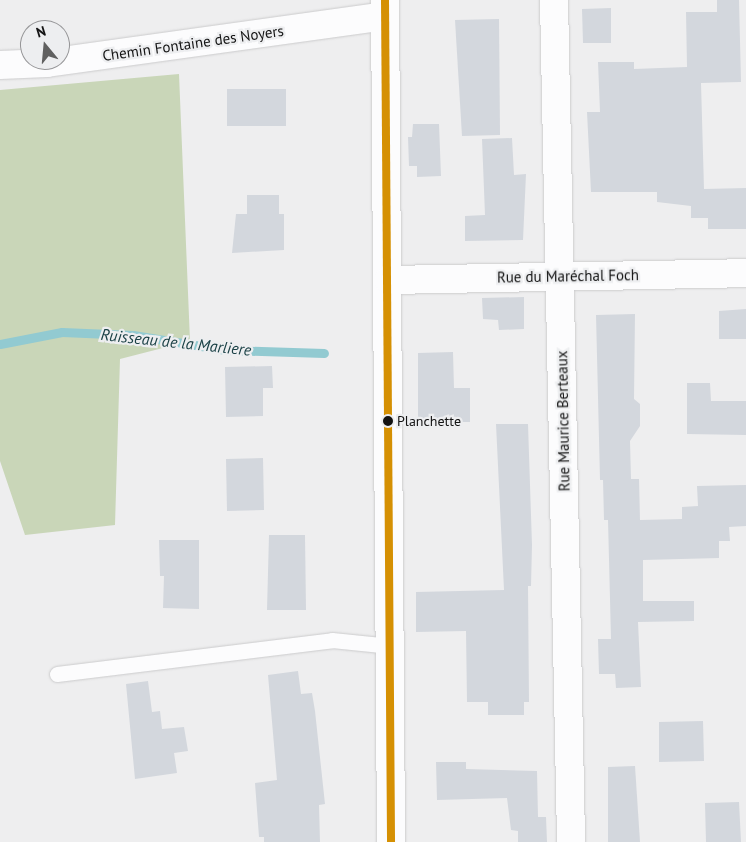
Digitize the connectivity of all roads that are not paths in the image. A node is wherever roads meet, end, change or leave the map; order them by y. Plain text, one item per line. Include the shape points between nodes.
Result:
1 (554, 0) edge
2 (385, 8) edge
3 (0, 65) edge
4 (746, 273) edge
5 (560, 277) junction
6 (390, 280) junction
7 (391, 646) junction
8 (57, 674) dead end
9 (391, 842) edge
10 (571, 842) edge

1 - 5 street, Rue Maurice Berteaux
2 - 3 street, Chemin Fontaine des Noyers via 47,64
2 - 6 street
4 - 5 street, Rue du Maréchal Foch
5 - 6 street, Rue du Maréchal Foch
5 - 10 street, Rue Maurice Berteaux
6 - 7 street
7 - 8 lane via 332,640
7 - 9 street

